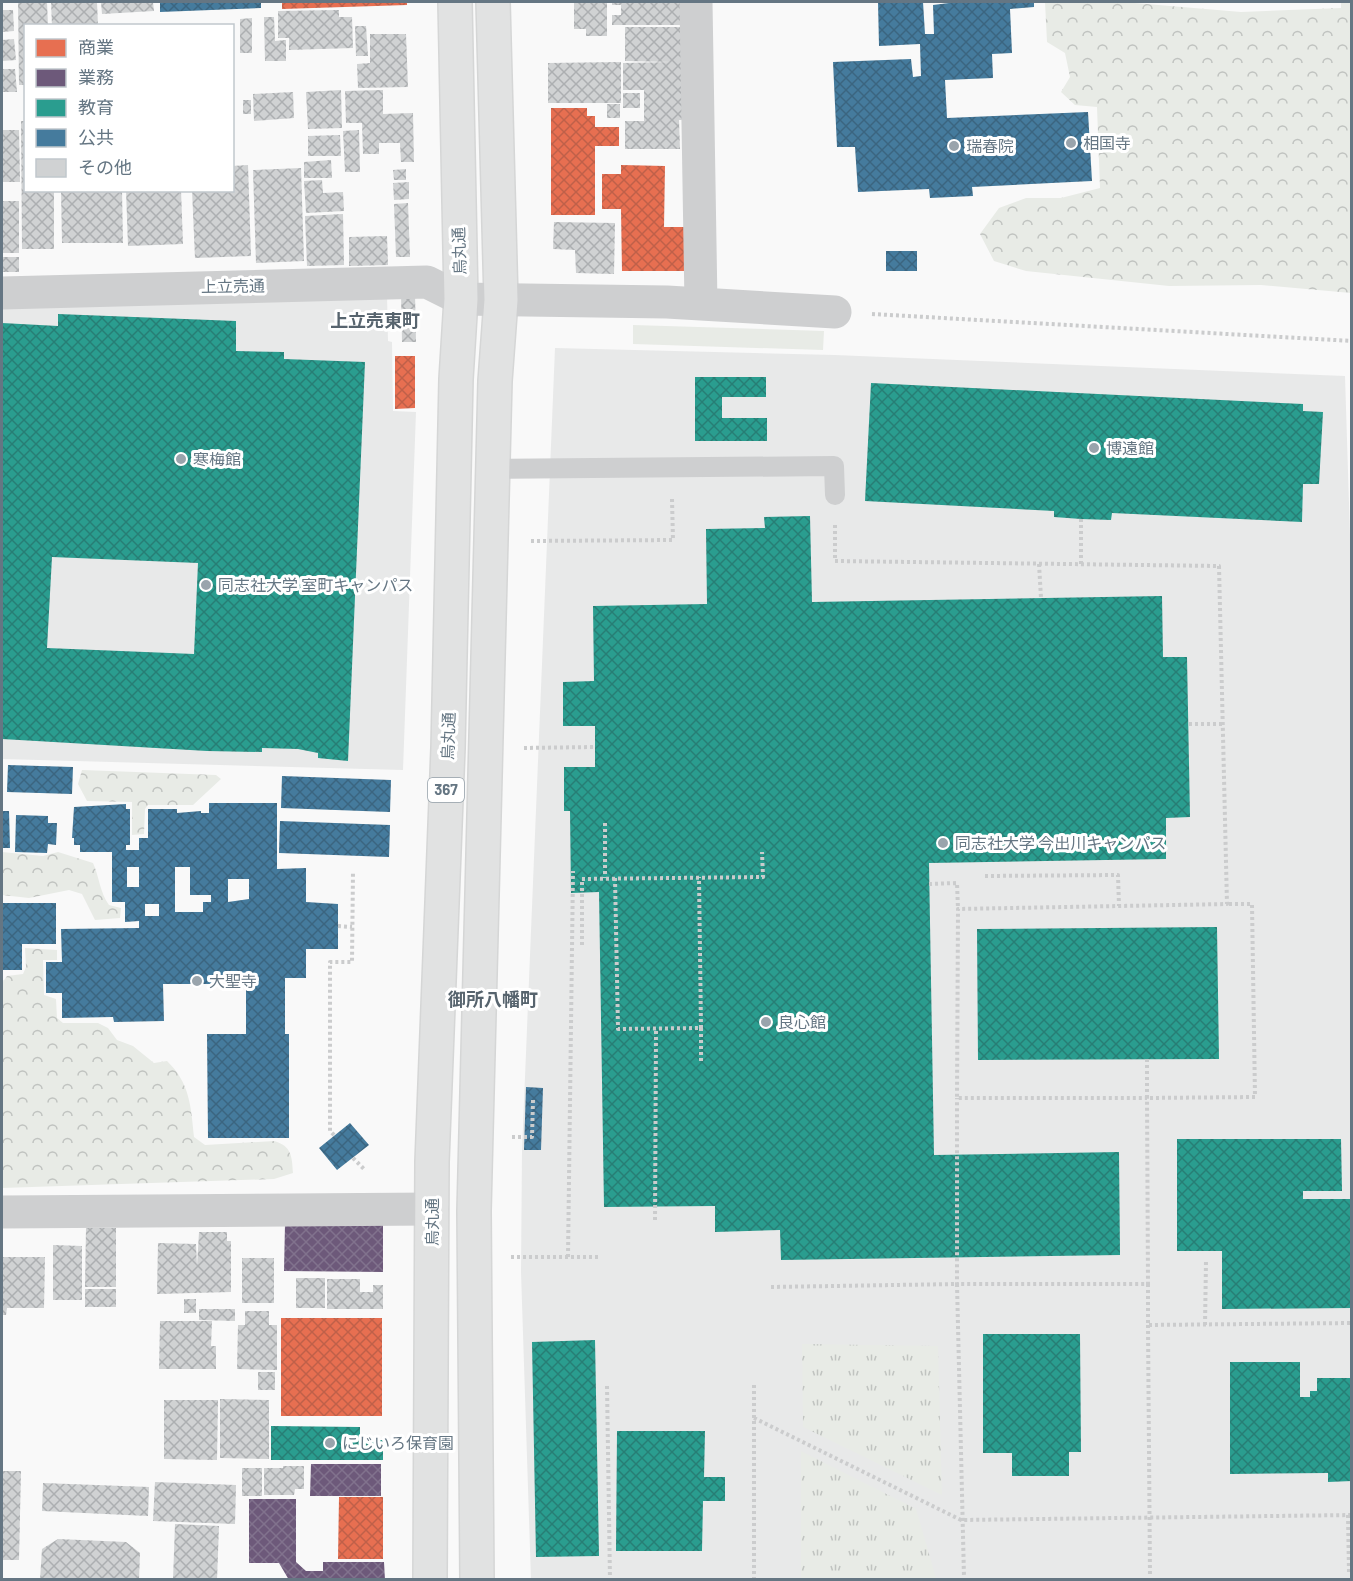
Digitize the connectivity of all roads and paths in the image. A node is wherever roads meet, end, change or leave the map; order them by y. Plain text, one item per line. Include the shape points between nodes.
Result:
1 (455, 2) edge
2 (493, 2) edge
3 (696, 2) edge
4 (2, 293) edge
5 (461, 299) junction
6 (501, 300) junction
7 (701, 304) junction
8 (836, 312) joint
9 (1352, 341) edge
10 (494, 469) junction
11 (836, 495) joint
12 (683, 499) dead end
13 (1081, 519) dead end
14 (531, 541) dead end
15 (1040, 564) junction
16 (1081, 564) junction
17 (1041, 598) dead end
18 (1189, 724) dead end
19 (1222, 724) junction
20 (595, 747) dead end
21 (524, 748) dead end
22 (605, 823) dead end
23 (762, 852) dead end
24 (353, 871) dead end
25 (573, 871) dead end
26 (985, 876) dead end
27 (699, 877) junction
28 (605, 878) junction
29 (615, 878) junction
30 (929, 884) dead end
31 (1227, 904) junction
32 (1119, 906) junction
33 (958, 909) junction
34 (338, 926) dead end
35 (352, 927) junction
36 (582, 945) dead end
37 (701, 1028) junction
38 (656, 1029) junction
39 (1147, 1059) dead end
40 (701, 1063) dead end
41 (957, 1098) junction
42 (1147, 1098) junction
43 (533, 1100) dead end
44 (334, 1136) dead end
45 (511, 1137) dead end
46 (432, 1209) junction
47 (2, 1212) edge
48 (655, 1220) dead end
49 (507, 1257) dead end
50 (568, 1257) junction
51 (599, 1257) dead end
52 (1206, 1262) dead end
53 (957, 1284) junction
54 (1148, 1284) junction
55 (771, 1287) dead end
56 (1352, 1323) edge
57 (1205, 1325) junction
58 (1148, 1326) junction
59 (754, 1385) dead end
60 (606, 1386) dead end
61 (754, 1418) junction
62 (1350, 1515) edge
63 (1150, 1517) junction
64 (961, 1520) junction
65 (1349, 1572) dead end
66 (1150, 1575) dead end
67 (963, 1577) dead end
68 (430, 1580) edge
69 (477, 1580) edge
70 (610, 1580) edge
71 (754, 1580) edge

1 - 5 highway, 烏丸通 / 367
2 - 6 highway, 367
3 - 7 street
4 - 5 street, 上立売通 via 428,282
5 - 6 street
5 - 46 highway, 烏丸通 / 367
6 - 7 street
6 - 10 highway, 367
7 - 8 street
8 - 9 path
10 - 11 lane via 834,466
10 - 69 highway, 367 via 474,1211
11 - 15 path via 836,561
12 - 14 path via 671,499 673,540
13 - 16 path
15 - 16 path
15 - 17 path
16 - 19 path via 1218,566
18 - 19 path
19 - 31 path
20 - 21 path
22 - 28 path
23 - 27 path via 763,877
24 - 35 path
25 - 50 path
26 - 32 path via 1118,875
27 - 29 path
27 - 37 path
28 - 29 path
28 - 36 path via 582,879
29 - 38 path via 618,1029
30 - 33 path via 957,883
31 - 32 path
31 - 42 path via 1252,904 1255,1097
32 - 33 path
33 - 41 path
34 - 35 path
35 - 44 path via 352,962 330,962 330,1131
37 - 38 path
37 - 40 path
38 - 48 path
39 - 42 path
41 - 42 path
41 - 53 path
42 - 54 path
43 - 45 path via 532,1137
46 - 47 street
46 - 68 highway, 烏丸通 / 367
49 - 50 path
50 - 51 path
52 - 57 path
53 - 54 path
53 - 55 path
53 - 64 path
54 - 58 path
56 - 57 path
57 - 58 path
58 - 63 path
59 - 61 path
60 - 70 path
61 - 64 path
61 - 71 path
62 - 63 path
62 - 65 path
63 - 64 path
63 - 66 path
64 - 67 path

